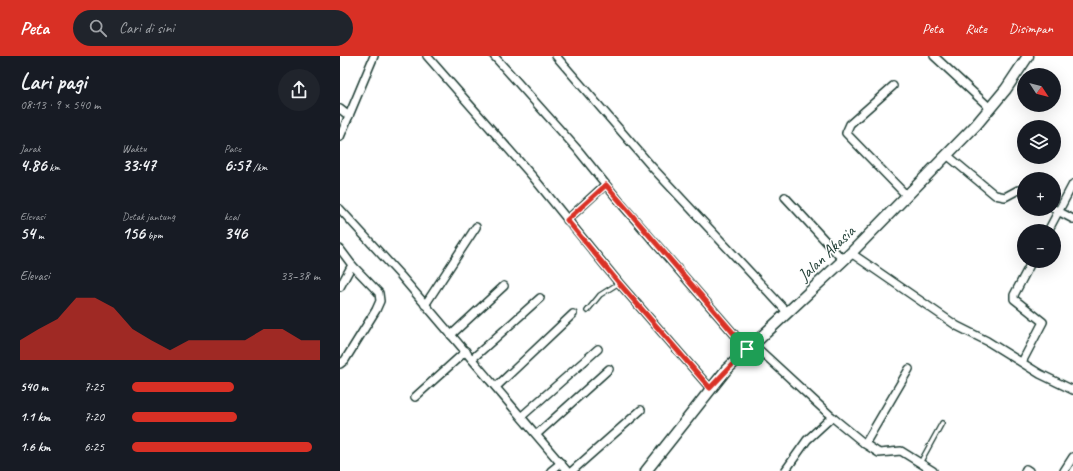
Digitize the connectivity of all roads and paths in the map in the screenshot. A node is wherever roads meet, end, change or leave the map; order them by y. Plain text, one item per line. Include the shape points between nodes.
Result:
1 (374, 56) edge
2 (427, 56) edge
3 (494, 56) edge
4 (556, 56) edge
5 (934, 56) edge
6 (1028, 56) edge
7 (893, 86) dead end
8 (990, 108) junction
9 (340, 109) edge
10 (349, 116) junction
11 (340, 137) edge
12 (947, 155) junction
13 (1073, 184) edge
14 (606, 185) junction
15 (1017, 191) edge
16 (906, 195) junction
17 (785, 197) dead end
18 (1061, 202) edge
19 (340, 209) edge
20 (1061, 213) edge
21 (1073, 219) edge
22 (567, 220) junction
23 (476, 227) dead end
24 (340, 249) edge
25 (847, 256) junction
26 (352, 265) junction
27 (1028, 268) edge
28 (619, 283) junction
29 (504, 286) dead end
30 (340, 287) edge
31 (540, 298) dead end
32 (425, 305) junction
33 (588, 311) dead end
34 (788, 313) junction
35 (573, 314) dead end
36 (451, 335) junction
37 (750, 347) junction
38 (598, 349) dead end
39 (466, 351) junction
40 (472, 359) junction
41 (1022, 362) junction
42 (340, 364) edge
43 (609, 369) dead end
44 (909, 369) dead end
45 (496, 387) junction
46 (710, 388) junction
47 (1073, 390) edge
48 (415, 397) dead end
49 (641, 410) dead end
50 (522, 416) junction
51 (832, 417) junction
52 (942, 424) dead end
53 (537, 434) junction
54 (865, 444) junction
55 (1073, 457) edge
56 (920, 463) junction
57 (561, 464) junction
58 (552, 471) edge
59 (567, 471) edge
60 (572, 471) edge
61 (646, 471) edge
62 (785, 471) edge
63 (932, 471) edge
64 (1025, 471) edge
65 (1029, 471) edge
66 (1064, 471) edge

1 - 10 street
2 - 22 street via 533,177
3 - 14 street
4 - 34 street via 652,167
5 - 8 street
6 - 8 street, Jalan Akasia
7 - 16 street via 850,124 846,133
8 - 12 street, Jalan Akasia
9 - 10 street
10 - 11 street
12 - 15 street via 995,195 1005,197
12 - 16 street, Jalan Akasia
13 - 18 street
14 - 22 street
14 - 37 street
16 - 25 street, Jalan Akasia
17 - 25 street
19 - 32 street
20 - 21 street
22 - 28 street
23 - 32 street
24 - 26 street
25 - 34 street, Jalan Akasia
25 - 41 street via 957,326
26 - 30 street
26 - 42 street via 379,293 380,301 345,360
27 - 41 street via 1014,299 1043,322
28 - 33 lane via 600,295
28 - 46 street
29 - 36 street
31 - 40 street
32 - 36 street
34 - 37 street, Jalan Akasia
35 - 45 street
36 - 39 street
37 - 46 street, Jalan Akasia
37 - 51 street
38 - 50 street
39 - 40 street
39 - 48 street
40 - 45 street
41 - 47 street
43 - 53 street
44 - 54 street
45 - 50 street
46 - 61 street, Jalan Akasia
49 - 60 street
50 - 53 street
51 - 54 street
51 - 62 street via 807,440
52 - 56 lane
53 - 57 street
54 - 56 street via 879,452 900,451
55 - 66 street
56 - 63 street
57 - 58 street
57 - 59 street
64 - 65 street

